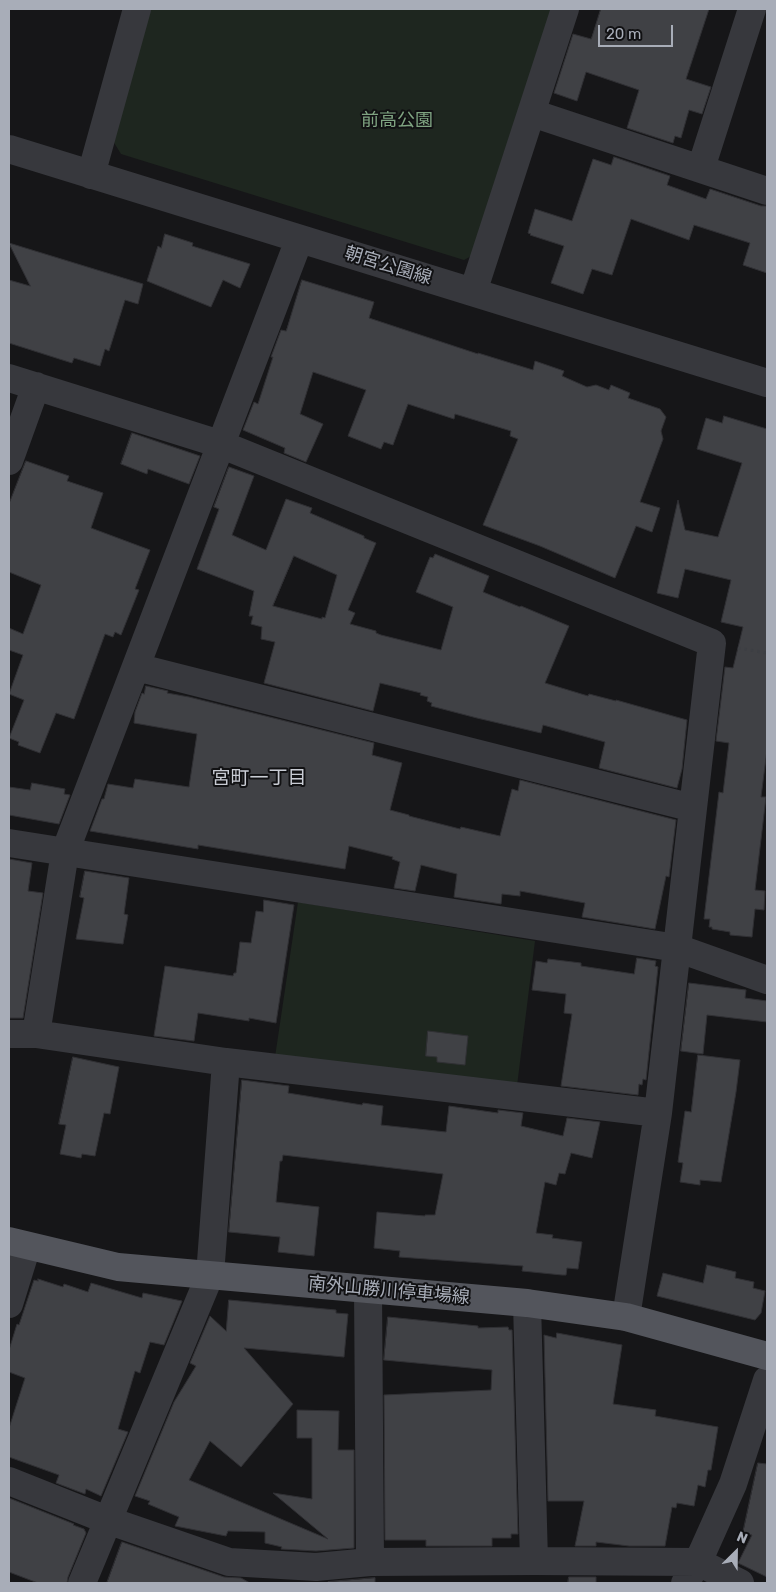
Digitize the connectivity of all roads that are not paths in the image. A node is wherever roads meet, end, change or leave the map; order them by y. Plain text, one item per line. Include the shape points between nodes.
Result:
1 (136, 9) edge
2 (565, 9) edge
3 (752, 9) edge
4 (532, 112) junction
5 (9, 150) edge
6 (701, 168) junction
7 (91, 175) junction
8 (767, 191) edge
9 (299, 240) junction
10 (473, 292) junction
11 (9, 378) edge
12 (767, 383) edge
13 (36, 386) junction
14 (220, 444) junction
15 (9, 460) edge
16 (136, 667) junction
17 (693, 808) junction
18 (9, 843) edge
19 (65, 852) junction
20 (677, 948) junction
21 (767, 980) edge
22 (9, 1034) edge
23 (36, 1034) junction
24 (226, 1062) junction
25 (658, 1112) junction
26 (18, 1244) edge
27 (210, 1275) junction
28 (368, 1289) junction
29 (527, 1303) junction
30 (9, 1304) edge
31 (626, 1317) junction
32 (767, 1356) edge
33 (767, 1380) edge
34 (9, 1481) edge
35 (107, 1520) junction
36 (534, 1561) junction
37 (370, 1562) junction
38 (691, 1573) edge
39 (313, 1575) edge
40 (82, 1583) edge
41 (740, 1583) edge

1 - 7 street
2 - 4 street
3 - 6 street
4 - 6 street
4 - 10 street
5 - 7 street, 朝宮公園線
6 - 8 street
7 - 9 street, 朝宮公園線
9 - 10 street, 朝宮公園線
9 - 14 street
10 - 12 street, 朝宮公園線
11 - 13 street
13 - 14 street
13 - 15 street
14 - 16 street
14 - 17 street via 712,643
16 - 17 street
16 - 19 street
17 - 20 street
18 - 19 street
19 - 20 street
19 - 23 street
20 - 21 street
20 - 25 street
22 - 23 street
23 - 24 street
24 - 25 street
24 - 27 street
25 - 31 street
26 - 27 main road, 南外山勝川停車場線 via 118,1267
26 - 30 street
27 - 28 main road, 南外山勝川停車場線
27 - 35 street
28 - 29 main road, 南外山勝川停車場線
28 - 37 street
29 - 31 main road, 南外山勝川停車場線
29 - 36 street
31 - 32 main road, 南外山勝川停車場線
33 - 38 street via 734,1484
34 - 35 street
35 - 39 street via 229,1562
35 - 40 street
36 - 37 street
36 - 38 street
37 - 39 street
38 - 41 street

